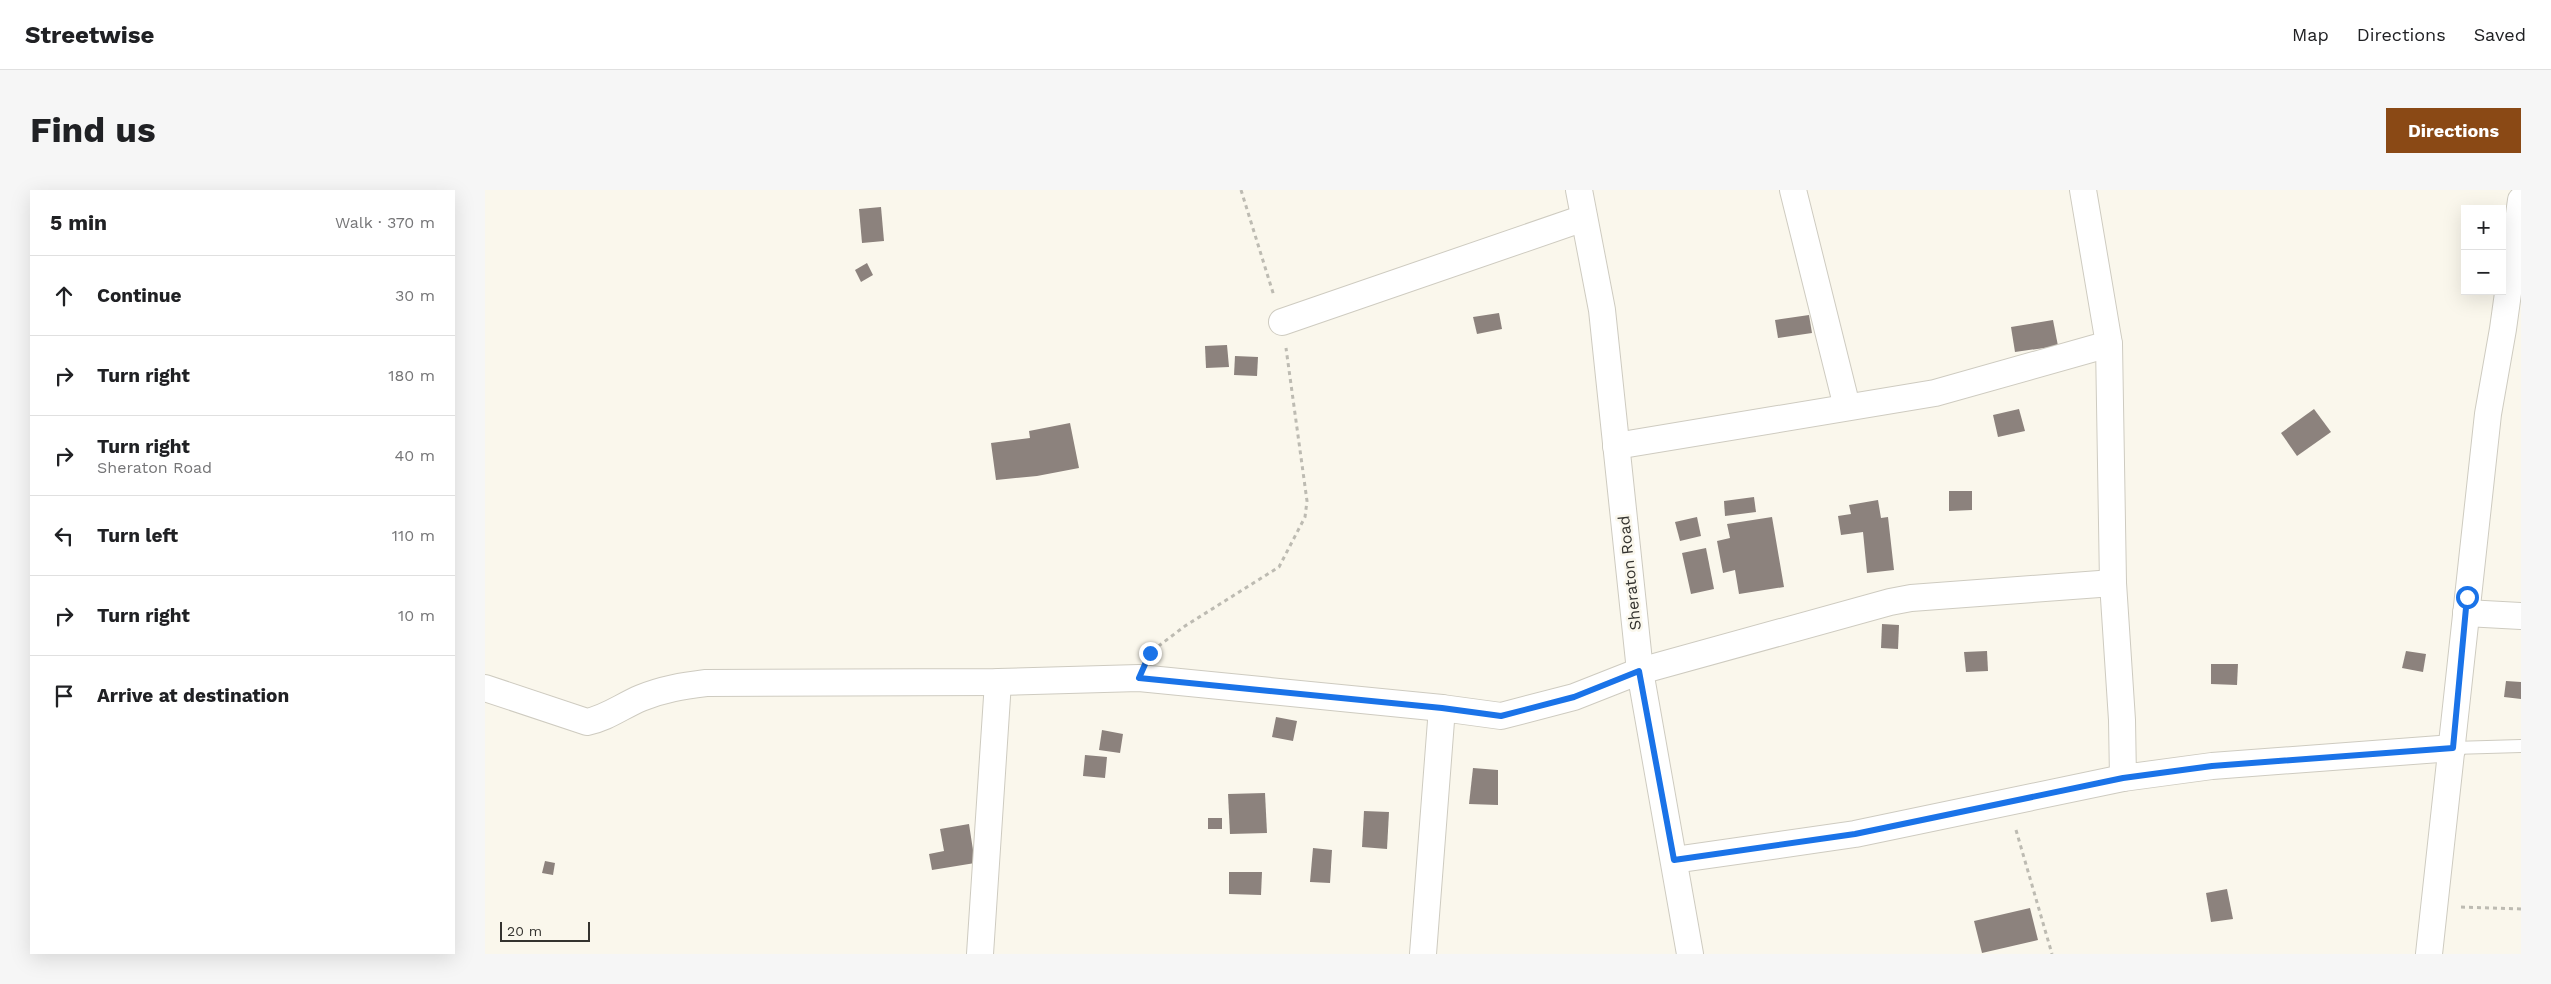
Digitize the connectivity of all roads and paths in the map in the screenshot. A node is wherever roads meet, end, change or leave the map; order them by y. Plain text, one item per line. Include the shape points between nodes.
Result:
1 (1241, 190) edge
2 (1579, 190) edge
3 (1793, 190) edge
4 (2083, 190) edge
5 (2521, 200) edge
6 (1584, 218) junction
7 (1282, 322) junction
8 (2109, 344) junction
9 (1847, 407) junction
10 (1615, 446) junction
11 (2113, 583) junction
12 (2466, 613) junction
13 (2521, 616) edge
14 (1639, 671) junction
15 (1139, 678) junction
16 (998, 682) junction
17 (485, 688) edge
18 (1442, 708) junction
19 (2521, 746) edge
20 (2453, 748) junction
21 (2123, 778) junction
22 (2008, 802) junction
23 (1674, 860) junction
24 (2433, 906) junction
25 (2521, 909) edge
26 (980, 954) edge
27 (1423, 954) edge
28 (1690, 954) edge
29 (2051, 954) edge
30 (2429, 954) edge

1 - 7 path
2 - 6 street, Sheraton Road
3 - 9 street
4 - 8 street
5 - 12 street via 2488,414
6 - 7 street
6 - 10 street, Sheraton Road via 1602,310
7 - 15 path via 1307,501 1305,517 1279,567 1185,626 1150,653
8 - 9 street via 1935,393
8 - 11 street
9 - 10 street
10 - 14 street, Sheraton Road
11 - 14 street via 1911,598
11 - 21 street
12 - 13 street
12 - 20 street
14 - 18 street via 1574,697 1501,716
14 - 23 street, Sheraton Road
15 - 16 street
15 - 18 street
16 - 17 street via 707,683 665,688 601,719 587,722
16 - 26 street
18 - 27 street
19 - 20 lane
20 - 21 street via 2212,766
20 - 24 street
21 - 22 street
22 - 23 street via 1855,834
22 - 29 path
23 - 28 street, Sheraton Road
24 - 25 path
24 - 30 street

